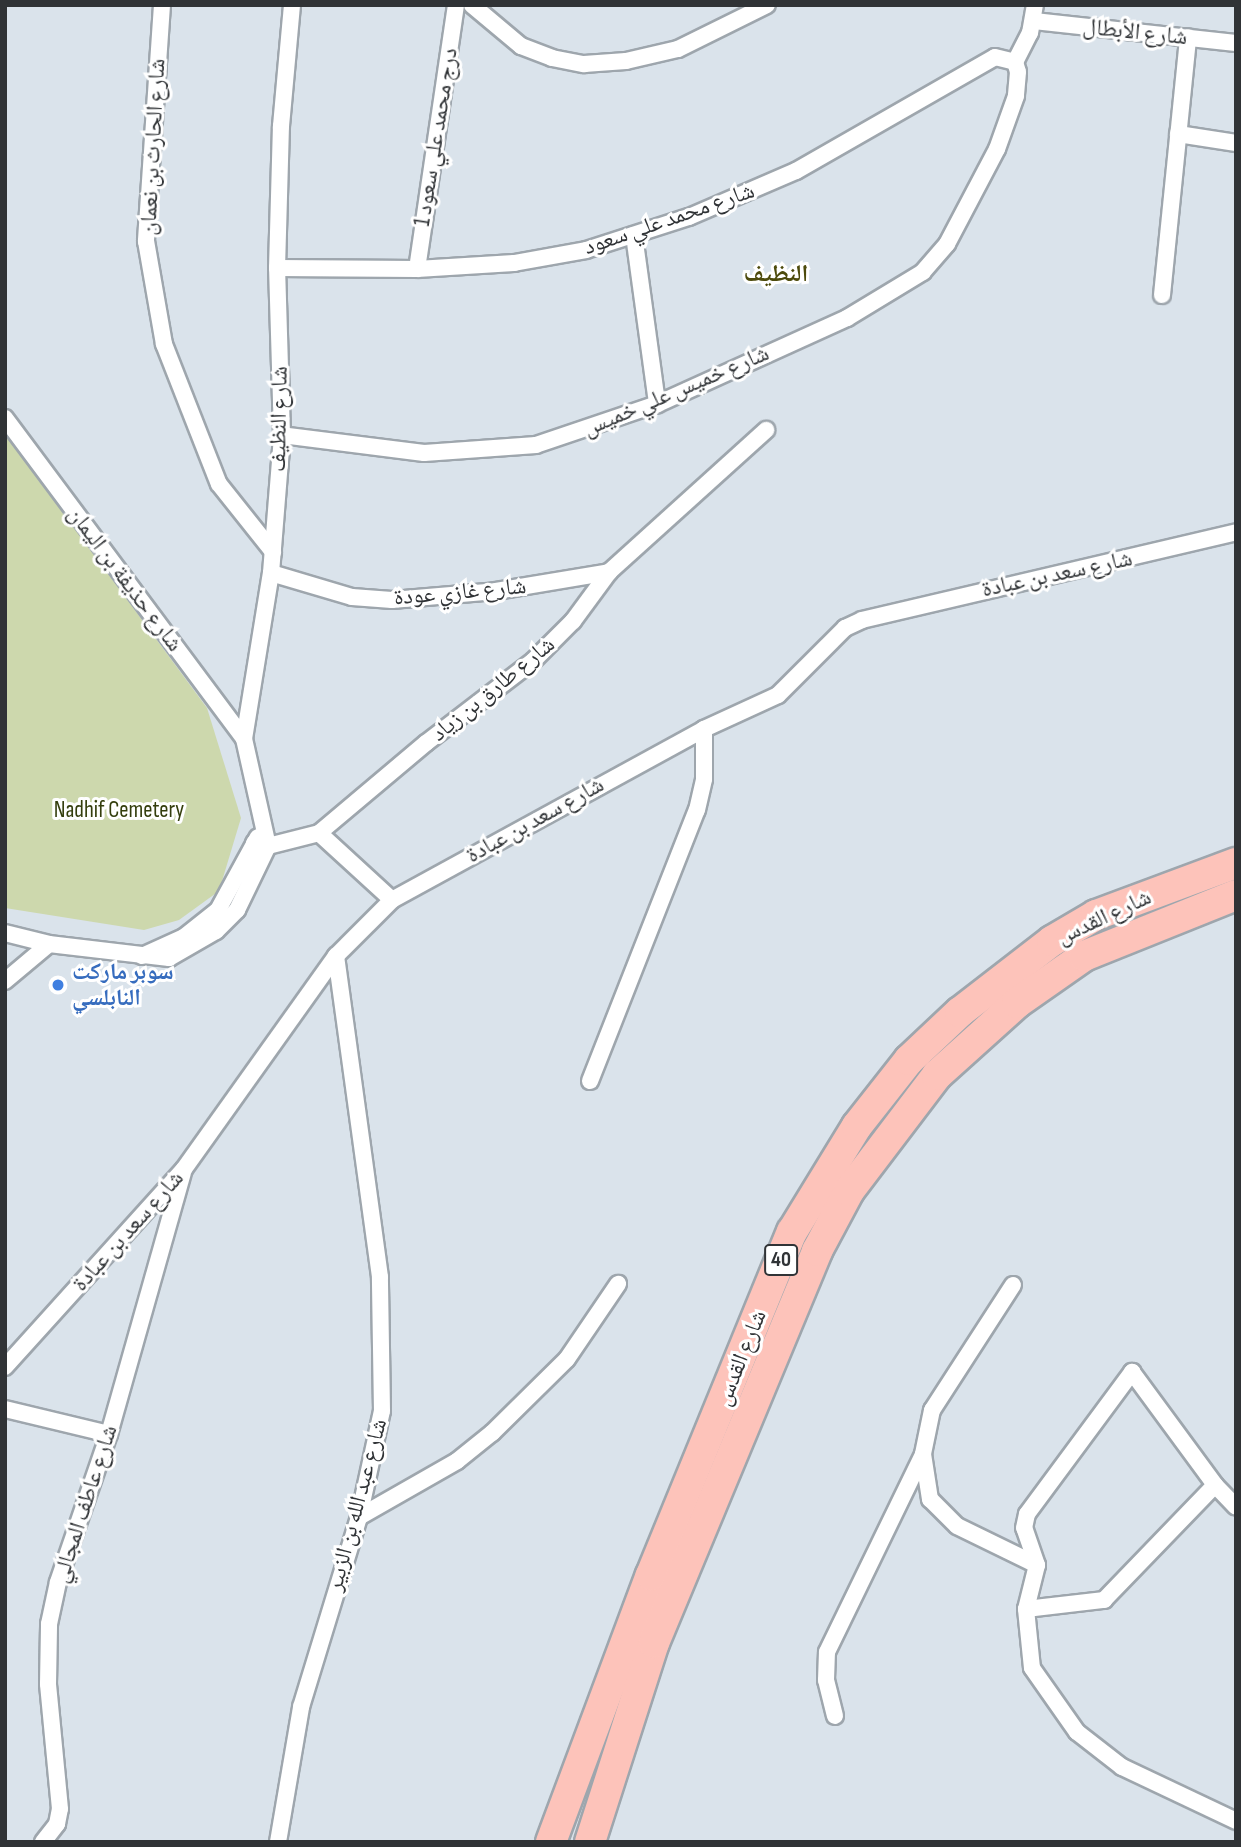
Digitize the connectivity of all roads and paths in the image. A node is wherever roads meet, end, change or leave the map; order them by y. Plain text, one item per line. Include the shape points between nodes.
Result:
1 (162, 5) edge
2 (292, 5) edge
3 (456, 5) edge
4 (472, 5) edge
5 (767, 5) edge
6 (1035, 13) edge
7 (1188, 37) junction
8 (1236, 43) edge
9 (1017, 67) junction
10 (1178, 134) junction
11 (1236, 143) edge
12 (634, 235) junction
13 (277, 268) junction
14 (417, 269) junction
15 (1162, 295) dead end
16 (657, 404) junction
17 (5, 418) edge
18 (766, 429) dead end
19 (282, 435) junction
20 (1236, 532) edge
21 (273, 552) junction
22 (608, 572) junction
23 (271, 573) junction
24 (704, 729) junction
25 (244, 739) junction
26 (319, 833) junction
27 (262, 839) junction
28 (1236, 863) edge
29 (1236, 895) edge
30 (392, 900) junction
31 (5, 933) edge
32 (49, 944) junction
33 (336, 956) junction
34 (5, 981) edge
35 (590, 1081) dead end
36 (184, 1169) junction
37 (618, 1284) dead end
38 (1013, 1285) dead end
39 (5, 1367) edge
40 (5, 1409) edge
41 (109, 1434) junction
42 (923, 1454) junction
43 (1215, 1485) junction
44 (1236, 1507) edge
45 (359, 1517) junction
46 (1037, 1565) junction
47 (1026, 1609) junction
48 (835, 1716) dead end
49 (1236, 1821) edge
50 (43, 1842) edge
51 (278, 1842) edge
52 (551, 1842) edge
53 (590, 1842) edge

1 - 21 street, شارع الحارث بن نعمان via 146,241 164,344 219,484
2 - 13 street, شارع النظيف via 281,126
3 - 14 street, درج محمد علي سعود 1
4 - 5 street via 521,46 584,64 626,61 678,49
6 - 7 street, شارع الأبطال
6 - 9 street
7 - 8 street, شارع الأبطال
7 - 10 street
9 - 12 street, شارع محمد علي سعود via 995,57 796,171
9 - 16 street, شارع خميس علي خميس via 1016,96 997,149 965,217 923,272 894,293
10 - 11 street
10 - 15 street
12 - 14 street, شارع محمد علي سعود via 586,250 514,263
12 - 16 street
13 - 14 street, شارع محمد علي سعود
13 - 19 street, شارع النظيف
16 - 19 street, شارع خميس علي خميس via 548,442 486,452 424,453
17 - 25 street, شارع حذيفة بن اليمان
18 - 22 street, شارع طارق بن زياد
19 - 21 street, شارع النظيف
20 - 24 street, شارع سعد بن عبادة via 862,620 845,628 778,695
21 - 23 street, شارع النظيف
22 - 23 street, شارع غازي عودة via 496,591 392,600 352,597
22 - 26 street, شارع طارق بن زياد via 554,643
23 - 25 street, شارع النظيف
24 - 30 street, شارع سعد بن عبادة
24 - 35 street via 704,779 697,810
25 - 27 street, شارع النظيف
26 - 27 street, شارع طارق بن زياد
26 - 30 street
27 - 32 street via 237,910 194,946 150,955
28 - 52 highway, شارع القدس / 40 via 1096,915 1052,941 960,1012 909,1060 857,1126 792,1232 651,1575
29 - 53 highway, شارع القدس / 40 via 1084,956 1017,1003 937,1075 849,1191 817,1251 654,1643
30 - 33 street, شارع سعد بن عبادة
31 - 32 street
32 - 34 street
33 - 36 street, شارع سعد بن عبادة
33 - 45 street, شارع عبد الله بن الزبير via 384,1319 382,1411
36 - 39 street, شارع سعد بن عبادة
36 - 41 street, شارع عاطف المجالي
37 - 45 street via 567,1359 492,1433 457,1461
38 - 42 street via 932,1410
40 - 41 street
41 - 50 street, شارع عاطف المجالي via 58,1582 49,1625 50,1731 60,1810 57,1824
42 - 46 street via 926,1489 940,1512 957,1526
42 - 48 street via 827,1652 826,1680
43 - 44 street
43 - 46 street via 1132,1372 1027,1514 1024,1528
43 - 47 street via 1104,1600
45 - 51 street, شارع عبد الله بن الزبير via 301,1707
46 - 47 street
47 - 49 street via 1032,1668 1077,1732 1122,1767

